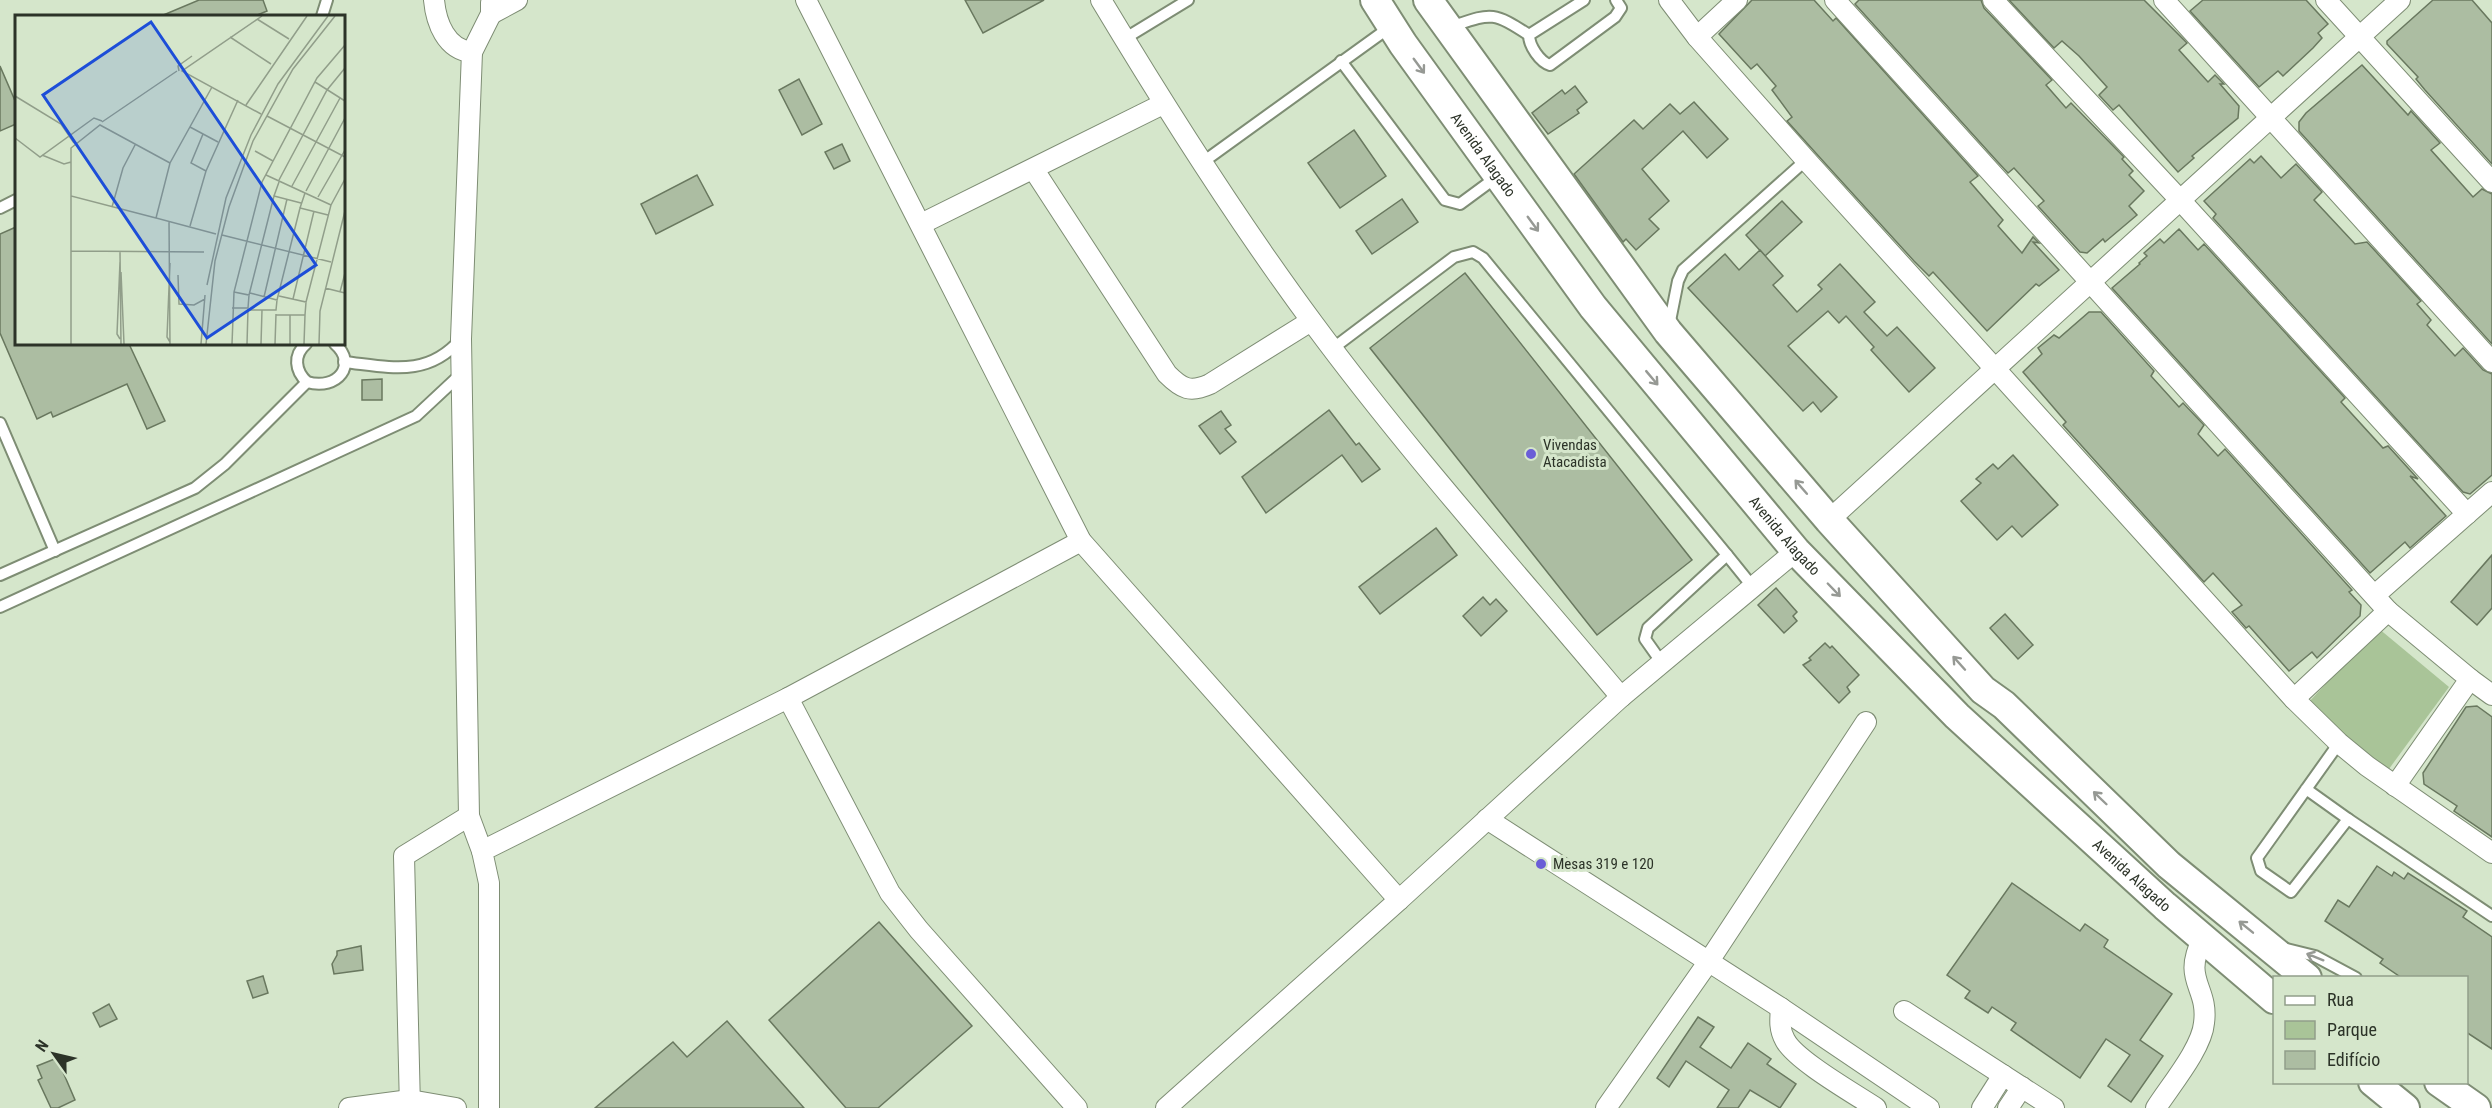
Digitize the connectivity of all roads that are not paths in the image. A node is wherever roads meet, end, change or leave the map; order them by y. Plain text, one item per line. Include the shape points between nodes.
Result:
1 (327, 0) edge
2 (434, 0) edge
3 (517, 0) edge
4 (806, 0) edge
5 (1101, 0) edge
6 (1188, 0) edge
7 (1375, 0) edge
8 (1428, 0) edge
9 (1584, 0) edge
10 (1616, 0) edge
11 (1669, 0) edge
12 (1737, 0) edge
13 (1835, 0) edge
14 (1993, 0) edge
15 (2164, 0) edge
16 (2325, 0) edge
17 (2400, 0) edge
18 (491, 7) edge
19 (322, 15) edge
20 (1391, 25) junction
21 (1447, 28) junction
22 (1529, 35) junction
23 (1698, 37) junction
24 (2360, 38) junction
25 (1124, 39) junction
26 (472, 52) junction
27 (1341, 61) junction
28 (1163, 104) junction
29 (2271, 118) junction
30 (1806, 160) junction
31 (1203, 162) junction
32 (1034, 170) junction
33 (1498, 176) junction
34 (2492, 182) edge
35 (15, 200) edge
36 (2181, 201) junction
37 (0, 207) edge
38 (921, 224) junction
39 (2089, 282) junction
40 (1311, 321) junction
41 (1668, 332) junction
42 (461, 339) junction
43 (305, 345) edge
44 (336, 345) edge
45 (1332, 349) junction
46 (344, 362) junction
47 (2492, 362) edge
48 (1993, 369) junction
49 (462, 374) junction
50 (307, 382) junction
51 (0, 423) edge
52 (2492, 492) edge
53 (2467, 514) junction
54 (1829, 520) junction
55 (1081, 541) junction
56 (1796, 550) junction
57 (55, 551) junction
58 (1727, 555) junction
59 (0, 575) edge
60 (1752, 586) junction
61 (2375, 595) junction
62 (0, 608) edge
63 (2388, 611) junction
64 (1662, 663) junction
65 (2470, 679) junction
66 (2490, 690) edge
67 (788, 698) junction
68 (1622, 698) junction
69 (1994, 698) junction
70 (2294, 699) junction
71 (1957, 716) junction
72 (1866, 722) dead end
73 (1979, 735) junction
74 (2339, 743) junction
75 (2395, 786) junction
76 (2306, 789) junction
77 (469, 816) junction
78 (1487, 819) junction
79 (2348, 819) junction
80 (482, 851) junction
81 (2492, 853) edge
82 (1399, 900) junction
83 (2492, 916) edge
84 (2203, 938) junction
85 (2270, 947) junction
86 (1709, 961) junction
87 (2305, 976) edge
88 (2352, 976) edge
89 (2273, 998) edge
90 (1781, 1008) junction
91 (1904, 1011) dead end
92 (2003, 1075) junction
93 (2374, 1084) edge
94 (2447, 1085) edge
95 (2022, 1087) junction
96 (410, 1104) edge
97 (349, 1108) edge
98 (456, 1108) edge
99 (489, 1108) edge
100 (1077, 1108) edge
101 (1166, 1108) edge
102 (1606, 1108) edge
103 (1876, 1108) edge
104 (1929, 1108) edge
105 (1982, 1108) edge
106 (2008, 1108) edge
107 (2054, 1108) edge
108 (2156, 1108) edge
109 (2405, 1108) edge
110 (2476, 1108) edge

1 - 19 lane
2 - 26 street via 436,20 445,35 456,46
3 - 18 street
4 - 38 street
5 - 25 street
6 - 25 lane
7 - 20 main road, Avenida Alagado
8 - 21 main road
9 - 22 lane
10 - 22 lane via 1621,8 1615,17 1550,65 1543,62 1528,40
11 - 23 street
12 - 23 street
13 - 39 street
14 - 36 street
15 - 29 street
16 - 24 street
17 - 24 street
18 - 26 street
20 - 27 lane
20 -> 33 main road, Avenida Alagado
21 - 22 lane via 1493,15
21 - 41 main road
23 - 30 street
24 - 29 street
24 - 34 street
25 - 28 street
26 - 42 street
27 - 31 lane
27 - 33 lane via 1444,200 1460,204
28 - 31 street
28 - 32 street
29 - 36 street
29 - 47 street
30 - 41 lane via 1683,270
30 - 48 street
31 - 40 street
32 - 38 street
32 - 40 street via 1167,374 1181,387 1195,390 1210,384
33 -> 56 main road, Avenida Alagado via 1593,308
35 - 37 lane
36 - 39 street
36 - 53 street
38 - 55 street
39 - 48 street
39 - 61 street
40 - 45 street
54 -> 41 main road
42 - 46 lane via 450,352 424,366
42 - 49 street
43 - 50 lane via 297,366
44 - 46 lane
45 - 58 lane via 1454,257 1473,252 1483,258
45 - 68 street
46 - 50 lane via 338,378 328,385
48 - 54 street
48 - 70 street
49 - 62 lane via 416,416
49 - 77 street
50 - 57 lane via 225,464 195,488
51 - 57 lane
52 - 53 street
53 - 61 street
69 -> 54 main road
55 - 67 street
55 - 82 street
56 - 60 street
56 -> 71 main road, Avenida Alagado
57 - 59 lane
58 - 60 lane
58 - 64 lane via 1648,628 1645,639
60 - 64 street
61 - 63 street
63 - 65 street
63 - 70 street
64 - 68 street
65 - 66 street
65 - 75 street
67 - 80 street
67 - 100 street via 890,892
68 - 78 street
69 - 71 main road
69 - 73 main road
85 -> 69 main road via 2169,865
70 - 74 street
71 - 73 main road, Avenida Alagado
72 - 86 street
73 - 84 main road, Avenida Alagado
74 - 75 street
74 - 76 lane
75 - 81 street
76 - 79 lane
76 - 79 lane via 2257,858 2262,870 2286,890 2293,891
77 - 80 street
77 - 96 street via 404,856
78 - 82 street
78 - 86 street
79 - 83 lane
80 - 99 street via 489,883
82 - 101 street
84 - 89 main road, Avenida Alagado
84 - 108 street via 2193,968 2204,1024 2197,1044
85 - 87 main road
88 -> 85 lane via 2315,956
86 - 90 street
86 - 102 street
90 - 103 street via 1780,1027 1792,1048
90 - 104 street
91 - 92 street
92 - 95 street
92 - 105 street
93 - 109 main road
94 - 110 main road
95 - 106 street
95 - 107 street
96 - 97 street
96 - 98 street

